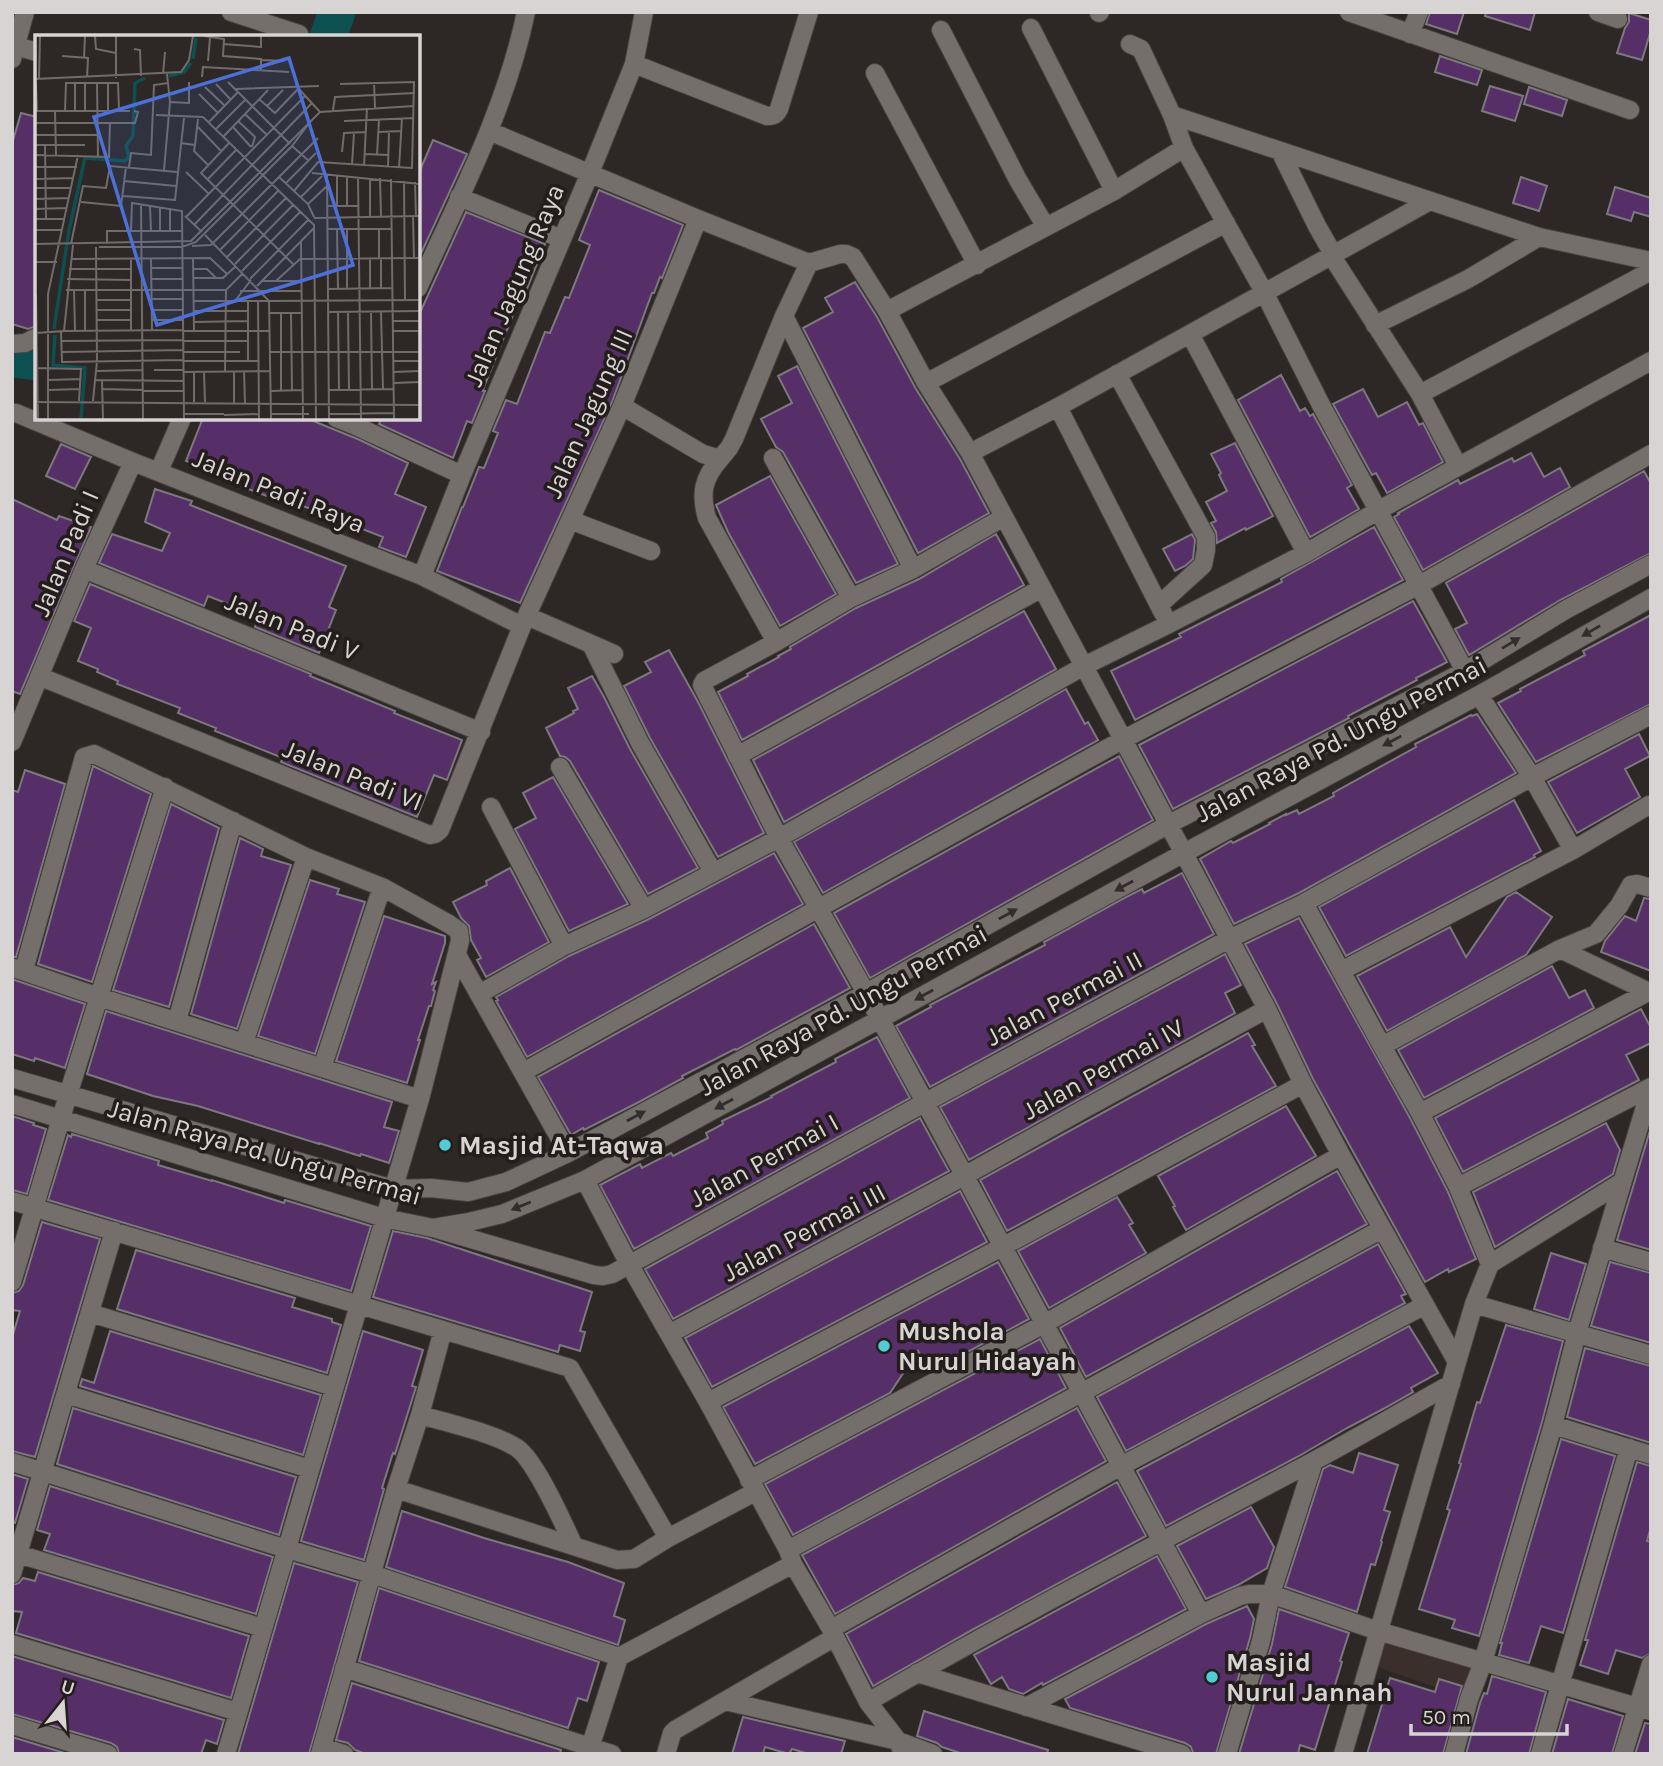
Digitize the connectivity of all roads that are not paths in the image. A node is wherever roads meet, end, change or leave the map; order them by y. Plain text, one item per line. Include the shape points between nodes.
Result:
1 (25, 12) edge
2 (231, 12) edge
3 (526, 12) edge
4 (644, 12) edge
5 (809, 12) edge
6 (1349, 12) edge
7 (1419, 12) edge
8 (1598, 12) edge
9 (1618, 19) dead end
10 (1031, 28) dead end
11 (941, 30) dead end
12 (299, 34) dead end
13 (1410, 34) junction
14 (1130, 44) dead end
15 (14, 50) edge
16 (35, 52) edge
17 (634, 64) junction
18 (875, 72) dead end
19 (1630, 110) dead end
20 (1172, 115) junction
21 (489, 131) junction
22 (1184, 148) junction
23 (1280, 151) junction
24 (590, 173) junction
25 (1114, 191) junction
26 (459, 197) junction
27 (1430, 201) junction
28 (698, 219) junction
29 (1226, 223) junction
30 (1046, 227) junction
31 (1539, 237) junction
32 (562, 239) junction
33 (1332, 254) junction
34 (1651, 261) edge
35 (810, 263) junction
36 (977, 265) junction
37 (1651, 271) edge
38 (420, 284) edge
39 (1264, 292) junction
40 (887, 311) junction
41 (784, 316) junction
42 (1375, 325) junction
43 (1190, 334) junction
44 (35, 338) edge
45 (12, 344) edge
46 (1651, 361) edge
47 (1117, 374) junction
48 (926, 383) junction
49 (1420, 394) junction
50 (622, 406) junction
51 (1058, 407) junction
52 (12, 414) edge
53 (181, 420) edge
54 (358, 422) edge
55 (970, 453) junction
56 (1651, 454) edge
57 (774, 458) dead end
58 (720, 459) junction
59 (133, 462) junction
60 (1458, 466) junction
61 (159, 471) junction
62 (462, 475) junction
63 (1379, 510) junction
64 (1004, 517) junction
65 (570, 520) junction
66 (652, 551) dead end
67 (1306, 553) junction
68 (1651, 564) edge
69 (84, 569) junction
70 (913, 569) junction
71 (422, 576) junction
72 (1419, 585) junction
73 (1042, 588) junction
74 (851, 598) junction
75 (1651, 598) edge
76 (1159, 605) junction
77 (525, 621) junction
78 (1169, 624) junction
79 (776, 642) junction
80 (591, 644) junction
81 (614, 654) dead end
82 (1084, 666) junction
83 (1465, 671) junction
84 (41, 677) junction
85 (1479, 695) junction
86 (1651, 715) edge
87 (481, 732) junction
88 (1124, 739) junction
89 (12, 742) edge
90 (737, 756) junction
91 (560, 767) dead end
92 (1532, 777) junction
93 (165, 787) junction
94 (1648, 805) dead end
95 (491, 807) dead end
96 (233, 821) junction
97 (1169, 824) junction
98 (779, 838) junction
99 (1573, 850) junction
100 (1184, 853) junction
101 (306, 857) junction
102 (713, 872) junction
103 (382, 887) junction
104 (1651, 888) edge
105 (1304, 903) junction
106 (818, 907) junction
107 (644, 909) junction
108 (1229, 939) junction
109 (564, 946) junction
110 (1560, 949) junction
111 (457, 955) junction
112 (18, 969) edge
113 (1340, 971) junction
114 (866, 993) junction
115 (1649, 993) edge
116 (479, 994) junction
117 (99, 997) junction
118 (1267, 1009) junction
119 (879, 1020) junction
120 (177, 1021) junction
121 (244, 1043) junction
122 (1382, 1046) junction
123 (322, 1068) junction
124 (523, 1072) junction
125 (12, 1078) edge
126 (1303, 1084) junction
127 (1651, 1087) edge
128 (68, 1095) junction
129 (420, 1099) junction
130 (924, 1103) junction
131 (12, 1104) edge
132 (1420, 1113) junction
133 (61, 1119) junction
134 (568, 1153) junction
135 (1340, 1155) junction
136 (964, 1176) junction
137 (585, 1180) junction
138 (1622, 1182) junction
139 (1458, 1187) junction
140 (393, 1189) junction
141 (12, 1201) edge
142 (34, 1208) junction
143 (384, 1217) junction
144 (433, 1228) junction
145 (1382, 1229) junction
146 (114, 1231) junction
147 (1002, 1247) junction
148 (1602, 1248) junction
149 (1651, 1262) edge
150 (629, 1264) junction
151 (1490, 1264) junction
152 (12, 1282) edge
153 (359, 1304) junction
154 (1475, 1304) junction
155 (1425, 1305) junction
156 (90, 1313) junction
157 (1044, 1324) junction
158 (443, 1331) junction
159 (669, 1334) junction
160 (1577, 1334) junction
161 (1651, 1355) edge
162 (1457, 1363) junction
163 (1451, 1384) junction
164 (334, 1387) junction
165 (1082, 1393) junction
166 (66, 1394) junction
167 (708, 1402) junction
168 (420, 1415) junction
169 (1553, 1425) junction
170 (1629, 1448) junction
171 (1651, 1455) edge
172 (1314, 1461) junction
173 (12, 1462) edge
174 (1121, 1466) junction
175 (310, 1469) junction
176 (43, 1472) junction
177 (752, 1486) junction
178 (396, 1489) junction
179 (668, 1538) junction
180 (1161, 1540) junction
181 (575, 1546) junction
182 (286, 1549) junction
183 (18, 1554) junction
184 (791, 1557) junction
185 (12, 1574) edge
186 (372, 1574) junction
187 (1271, 1594) junction
188 (1201, 1614) junction
189 (263, 1628) junction
190 (1378, 1631) junction
191 (833, 1633) junction
192 (12, 1644) edge
193 (619, 1657) junction
194 (1483, 1662) junction
195 (1651, 1664) edge
196 (344, 1668) junction
197 (917, 1673) junction
198 (1561, 1685) junction
199 (725, 1701) junction
200 (868, 1702) junction
201 (1026, 1707) junction
202 (1644, 1709) edge
203 (238, 1712) junction
204 (12, 1725) edge
205 (901, 1747) edge
206 (321, 1750) edge
207 (589, 1751) edge
208 (108, 1754) edge
209 (226, 1754) edge
210 (344, 1754) edge
211 (612, 1754) edge
212 (666, 1754) edge
213 (933, 1754) edge
214 (1182, 1754) edge
215 (1227, 1754) edge
216 (1343, 1754) edge
217 (1454, 1754) edge
218 (1540, 1754) edge
219 (1623, 1754) edge

1 - 15 street
2 - 12 street
3 - 21 street
4 - 17 street, Jalan Jagung Raya
5 - 17 street via 774,115
6 - 13 street
7 - 13 street
8 - 9 street
10 - 25 street
11 - 30 street
13 - 19 street
14 - 20 street via 1141,48
15 - 16 street
17 - 24 street, Jalan Jagung Raya
18 - 36 street
20 - 22 street
20 - 23 street
21 - 24 street
21 - 26 street
22 - 25 street
22 - 29 street
23 - 27 street
23 - 33 street
24 - 28 street
24 - 32 street, Jalan Jagung Raya
25 - 30 street
26 - 32 street
26 - 38 street
27 - 31 street
27 - 33 street
28 - 35 street
28 - 50 street, Jalan Jagung III
29 - 39 street
29 - 48 street
30 - 36 street
31 - 34 street
31 - 42 street
32 - 62 street, Jalan Jagung Raya
33 - 39 street
33 - 42 street
35 - 40 street via 840,254 853,257
35 - 41 street
36 - 40 street
37 - 49 street
39 - 43 street
39 - 63 street
40 - 48 street
41 - 58 street via 734,439
41 - 70 street
42 - 49 street
43 - 47 street
43 - 67 street
44 - 45 street
46 - 60 street
47 - 51 street
47 - 76 street via 1206,537 1203,565
48 - 55 street
49 - 60 street
50 - 58 street
50 - 65 street, Jalan Jagung III
51 - 55 street
51 - 76 street
52 - 59 street, Jalan Padi Raya
53 - 61 street
54 - 62 street
55 - 64 street
56 - 72 street
57 - 74 street
58 - 79 street via 702,502
59 - 61 street, Jalan Padi Raya
59 - 69 street, Jalan Padi I
60 - 63 street
61 - 71 street, Jalan Padi Raya
62 - 71 street, Jalan Jagung Raya
63 - 67 street
63 - 72 street
64 - 70 street
64 - 73 street
65 - 66 street
65 - 77 street, Jalan Jagung III
67 - 78 street
83 -> 68 street, Jalan Raya Pd. Ungu Permai
69 - 84 street, Jalan Padi I
69 - 87 street, Jalan Padi V
70 - 74 street
71 - 77 street, Jalan Padi Raya
72 - 83 street
72 - 88 street
73 - 82 street
73 - 90 street
74 - 79 street
75 -> 85 street, Jalan Raya Pd. Ungu Permai
76 - 78 street
77 - 80 street, Jalan Padi Raya
77 - 87 street, Jalan Padi VI
78 - 82 street
79 - 90 street via 702,683
80 - 81 street, Jalan Padi Raya
80 - 102 street via 640,743
82 - 88 street
82 - 98 street
83 - 97 street, Jalan Raya Pd. Ungu Permai
84 - 87 street, Jalan Padi VI via 429,835 440,830
84 - 89 street, Jalan Padi I
85 - 92 street
85 -> 100 street, Jalan Raya Pd. Ungu Permai
86 - 92 street, Jalan Permai II
88 - 97 street
88 - 106 street
90 - 98 street
91 - 107 street
92 - 99 street
92 - 105 street, Jalan Permai II
93 - 96 street
93 - 112 street via 94,754 84,757
93 - 117 street
94 - 99 street
95 - 109 street
96 - 101 street
96 - 120 street
97 - 100 street
114 -> 97 street, Jalan Raya Pd. Ungu Permai
98 - 102 street
98 - 106 street
99 - 113 street
100 - 108 street
100 -> 119 street, Jalan Raya Pd. Ungu Permai
101 - 103 street
101 - 121 street
102 - 107 street
103 - 111 street via 459,931
103 - 123 street
104 - 110 street via 1631,886 1596,934
105 - 108 street, Jalan Permai II
105 - 113 street
106 - 114 street
106 - 124 street
107 - 109 street
108 - 118 street
108 - 130 street, Jalan Permai II
109 - 116 street
110 - 115 street
110 - 122 street
111 - 116 street
111 - 129 street
112 - 117 street
113 - 122 street
114 - 119 street
134 -> 114 street, Jalan Raya Pd. Ungu Permai
115 - 132 street
116 - 124 street
117 - 120 street
117 - 128 street
118 - 126 street
118 - 136 street, Jalan Permai IV
119 - 130 street
119 -> 137 street, Jalan Raya Pd. Ungu Permai
120 - 121 street
121 - 123 street
122 - 132 street
123 - 129 street
124 - 134 street
125 - 128 street, Jalan Raya Pd. Ungu Permai
126 - 135 street
126 - 147 street
127 - 138 street
127 - 139 street
128 - 133 street
128 - 140 street, Jalan Raya Pd. Ungu Permai
129 - 140 street
130 - 136 street
130 - 150 street, Jalan Permai I
131 - 133 street, Jalan Raya Pd. Ungu Permai
132 - 139 street
133 - 142 street
133 - 143 street, Jalan Raya Pd. Ungu Permai
134 - 140 street, Jalan Raya Pd. Ungu Permai via 506,1182 468,1192
135 - 145 street
135 - 157 street
136 - 147 street
136 - 159 street, Jalan Permai III
137 -> 144 street, Jalan Raya Pd. Ungu Permai via 502,1214
137 - 150 street
138 - 148 street
138 - 151 street
139 - 151 street
140 - 143 street
141 - 142 street
142 - 146 street
142 - 152 street
143 - 144 street, Jalan Raya Pd. Ungu Permai
143 - 153 street
144 - 150 street, Jalan Permai I via 594,1275 612,1274
145 - 155 street
145 - 165 street
146 - 153 street
146 - 156 street
147 - 157 street
147 - 167 street
148 - 149 street
148 - 160 street
150 - 159 street
151 - 154 street
153 - 158 street
153 - 164 street
154 - 160 street
154 - 162 street
155 - 162 street
155 - 174 street
156 - 164 street
156 - 166 street
157 - 165 street
157 - 177 street
158 - 168 street
158 - 179 street via 569,1368
159 - 167 street
160 - 161 street
160 - 169 street
162 - 163 street
163 - 172 street
163 - 190 street
164 - 175 street
165 - 174 street
165 - 184 street
166 - 175 street
166 - 176 street
167 - 177 street
168 - 178 street
168 - 181 street via 500,1439 520,1450 535,1468
169 - 170 street
169 - 194 street
170 - 171 street
170 - 198 street
172 - 180 street
172 - 187 street
173 - 176 street
174 - 180 street
174 - 191 street
175 - 182 street
176 - 182 street
176 - 183 street
177 - 179 street
177 - 184 street
178 - 181 street
178 - 186 street
179 - 181 street via 626,1560
180 - 188 street
180 - 197 street
182 - 186 street
182 - 189 street
183 - 185 street
183 - 189 street
184 - 191 street
184 - 193 street
186 - 193 street
186 - 196 street
187 - 188 street via 1240,1595
187 - 190 street
187 - 215 street
188 - 201 street
189 - 203 street
190 - 194 street
190 - 216 street
191 - 199 street
191 - 200 street
192 - 203 street
193 - 207 street
194 - 198 street
194 - 217 street
195 - 202 street
196 - 206 street
196 - 207 street
197 - 200 street
197 - 201 street
198 - 202 street
198 - 218 street
199 - 205 street
199 - 212 street via 675,1730
200 - 205 street
201 - 214 street
202 - 219 street
203 - 209 street
204 - 208 street
205 - 213 street
206 - 210 street
207 - 211 street

